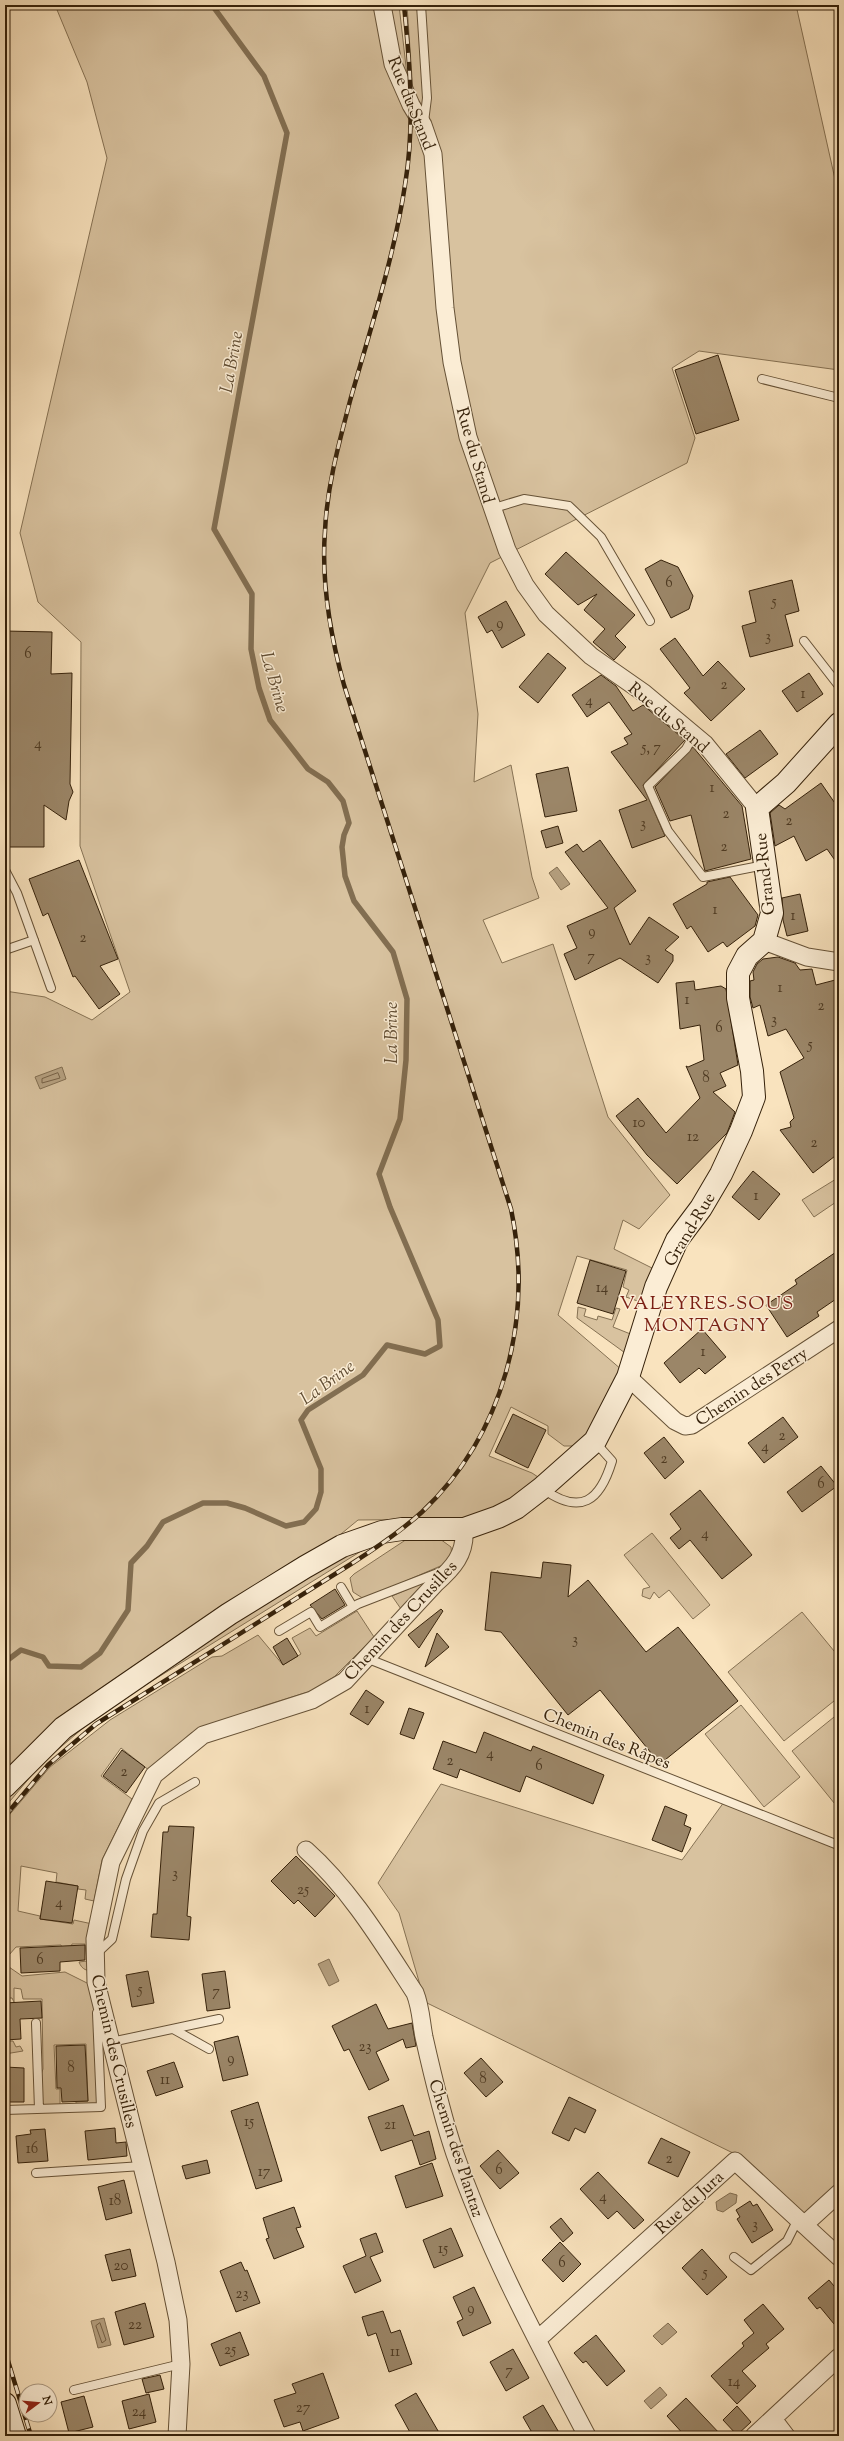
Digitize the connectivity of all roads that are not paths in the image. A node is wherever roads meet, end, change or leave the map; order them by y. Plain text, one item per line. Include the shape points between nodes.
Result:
1 (382, 5) edge
2 (421, 5) edge
3 (423, 125) junction
4 (762, 379) dead end
5 (839, 398) edge
6 (491, 509) junction
7 (650, 621) dead end
8 (804, 641) dead end
9 (837, 679) edge
10 (839, 724) edge
11 (694, 735) junction
12 (757, 808) junction
13 (766, 864) junction
14 (5, 870) edge
15 (34, 940) junction
16 (764, 941) junction
17 (5, 950) edge
18 (839, 962) edge
19 (51, 988) dead end
20 (839, 1329) edge
21 (628, 1377) junction
22 (595, 1441) junction
23 (542, 1488) junction
24 (464, 1529) junction
25 (450, 1571) junction
26 (341, 1587) dead end
27 (353, 1607) junction
28 (279, 1631) dead end
29 (365, 1658) junction
30 (196, 1782) dead end
31 (5, 1786) edge
32 (838, 1845) edge
33 (306, 1850) dead end
34 (96, 1954) junction
35 (96, 1982) junction
36 (219, 2019) dead end
37 (36, 2023) dead end
38 (173, 2029) junction
39 (111, 2042) junction
40 (209, 2049) dead end
41 (39, 2109) junction
42 (5, 2110) edge
43 (142, 2166) junction
44 (36, 2173) dead end
45 (839, 2193) edge
46 (801, 2222) junction
47 (734, 2257) dead end
48 (839, 2257) edge
49 (538, 2339) junction
50 (839, 2357) edge
51 (181, 2364) junction
52 (74, 2390) dead end
53 (5, 2404) edge
54 (773, 2419) junction
55 (15, 2436) edge
56 (177, 2436) edge
57 (587, 2436) edge
58 (754, 2436) edge
59 (786, 2436) edge

1 - 3 street, Rue du Stand via 393,64
2 - 3 lane via 427,98
3 - 6 street, Rue du Stand via 435,171 445,308 452,362 468,436
4 - 5 lane
6 - 7 lane via 524,499 569,506 601,538
6 - 11 street, Rue du Stand via 507,550 525,585 546,614 591,656 644,693
8 - 9 lane
10 - 12 street via 786,783
11 - 12 street, Rue du Stand via 705,744
11 - 13 lane via 686,749 648,786 668,831 703,877
12 - 13 street, Grand-Rue
13 - 16 street, Grand-Rue via 772,913
14 - 15 lane via 17,893
15 - 17 lane
15 - 19 lane
16 - 18 street via 807,957
16 - 21 street, Grand-Rue via 747,956 738,973 738,998 752,1071 754,1097 742,1131 721,1174 701,1208 677,1240 659,1280
20 - 21 street, Chemin des Perry via 692,1425 685,1426 675,1421
21 - 22 street, Grand-Rue
22 - 23 street, Grand-Rue
22 - 23 lane via 612,1461 603,1484 591,1500 559,1500
23 - 24 street, Grand-Rue via 516,1508
24 - 25 street, Chemin des Crusilles via 462,1552
24 - 31 street, Grand-Rue via 402,1529 382,1532 342,1546 229,1614 62,1728
25 - 27 lane via 442,1571
25 - 29 street, Chemin des Crusilles via 434,1584
26 - 27 lane
27 - 28 lane via 320,1627 311,1612
29 - 32 lane, Chemin des Râpes
29 - 34 street, Chemin des Crusilles via 345,1681 312,1700 203,1735 154,1775 111,1862 96,1939
30 - 34 lane via 159,1803 143,1831 126,1879 112,1940
33 - 49 street, Chemin des Plantaz via 325,1867 347,1895 415,1993 440,2106 455,2154 486,2235
34 - 35 street, Chemin des Crusilles
35 - 39 street, Chemin des Crusilles
35 - 41 lane via 101,2107
36 - 38 lane
37 - 41 lane
38 - 39 lane
38 - 40 lane
39 - 43 street, Chemin des Crusilles
41 - 42 lane
43 - 44 lane
43 - 51 street, Chemin des Crusilles via 178,2320
45 - 46 street
46 - 47 lane via 787,2241 751,2270
46 - 48 street, Rue du Jura
46 - 49 street, Rue du Jura via 736,2161
49 - 57 street, Chemin des Plantaz
50 - 54 street
51 - 52 lane
51 - 56 street, Chemin des Crusilles
53 - 55 street
54 - 58 street
54 - 59 street

